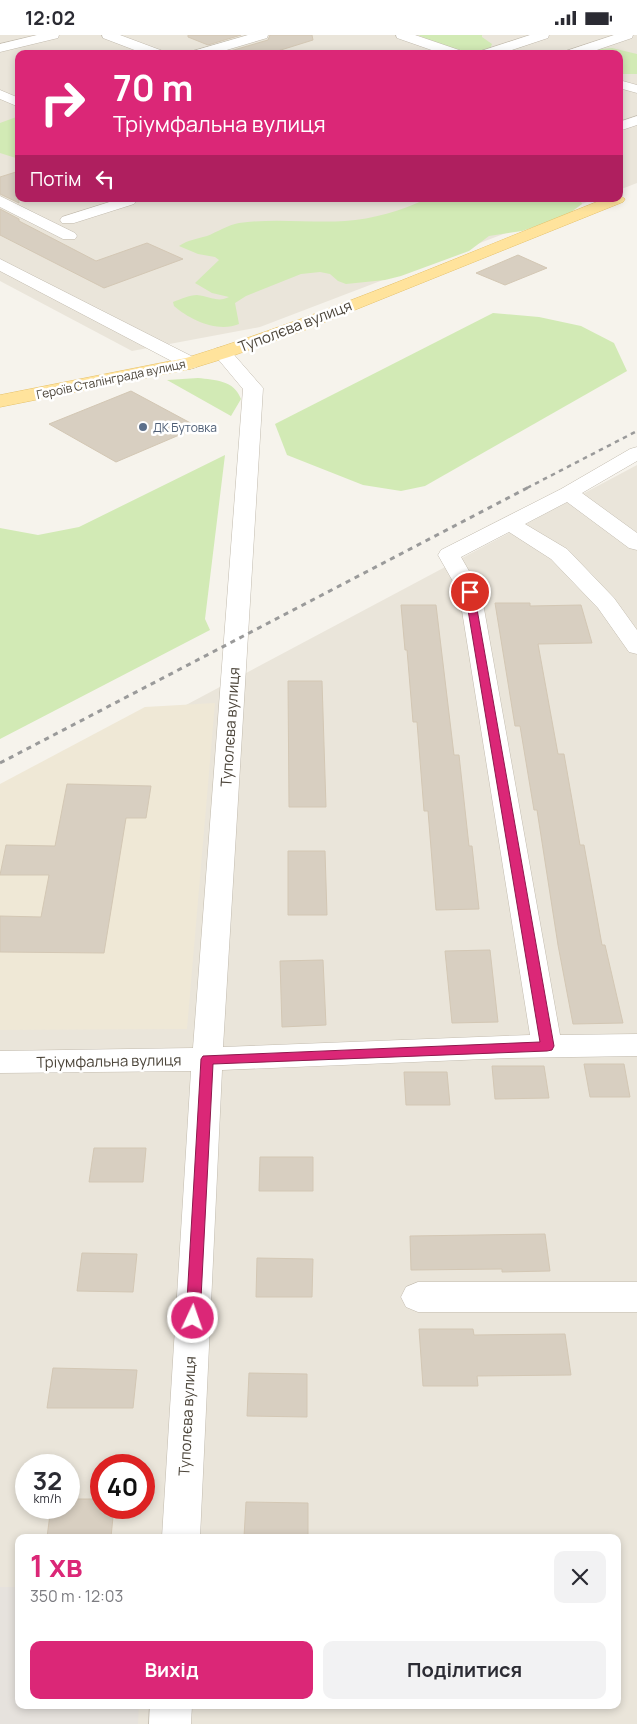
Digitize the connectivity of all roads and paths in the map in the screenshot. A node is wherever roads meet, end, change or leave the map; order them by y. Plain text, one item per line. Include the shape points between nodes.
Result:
1 (53, 35) edge
2 (108, 35) edge
3 (141, 35) edge
4 (262, 35) edge
5 (402, 35) edge
6 (543, 35) edge
7 (627, 35) edge
8 (123, 40) junction
9 (600, 44) junction
10 (0, 48) edge
11 (441, 49) junction
12 (148, 50) edge
13 (211, 50) edge
14 (437, 50) edge
15 (444, 50) edge
16 (498, 50) edge
17 (583, 50) edge
18 (628, 51) dead end
19 (623, 85) edge
20 (637, 89) edge
21 (0, 94) edge
22 (15, 101) edge
23 (623, 111) edge
24 (637, 116) edge
25 (637, 120) edge
26 (623, 125) edge
27 (15, 193) edge
28 (0, 199) edge
29 (126, 202) edge
30 (605, 202) edge
31 (0, 264) edge
32 (222, 353) junction
33 (190, 363) junction
34 (0, 401) edge
35 (637, 453) edge
36 (568, 493) junction
37 (510, 524) junction
38 (637, 543) edge
39 (637, 647) edge
40 (637, 1045) edge
41 (547, 1046) junction
42 (207, 1059) junction
43 (0, 1062) edge
44 (418, 1297) dead end
45 (637, 1297) edge
46 (181, 1534) edge
47 (171, 1709) edge
48 (170, 1724) edge

1 - 10 street
2 - 8 street
3 - 8 street
4 - 13 street
5 - 11 street
6 - 16 street
7 - 9 street
8 - 12 street
9 - 17 street
9 - 18 street
11 - 14 street
11 - 15 street
19 - 20 street
21 - 22 street
23 - 24 street
25 - 26 street
27 - 28 street
28 - 29 street via 68,228
30 - 32 main road, Туполєва вулиця via 294,328
31 - 33 street
32 - 33 main road, Героїв Сталінграда вулиця
32 - 42 street, Туполєва вулиця via 254,387
33 - 34 main road, Героїв Сталінграда вулиця
35 - 36 street
36 - 37 street
36 - 38 street
37 - 39 street via 559,553 606,603
37 - 41 street via 449,555 470,592
40 - 41 street, Тріумфальна вулиця
41 - 42 street, Тріумфальна вулиця
42 - 43 street, Тріумфальна вулиця
42 - 46 street, Туполєва вулиця
44 - 45 street
47 - 48 street

